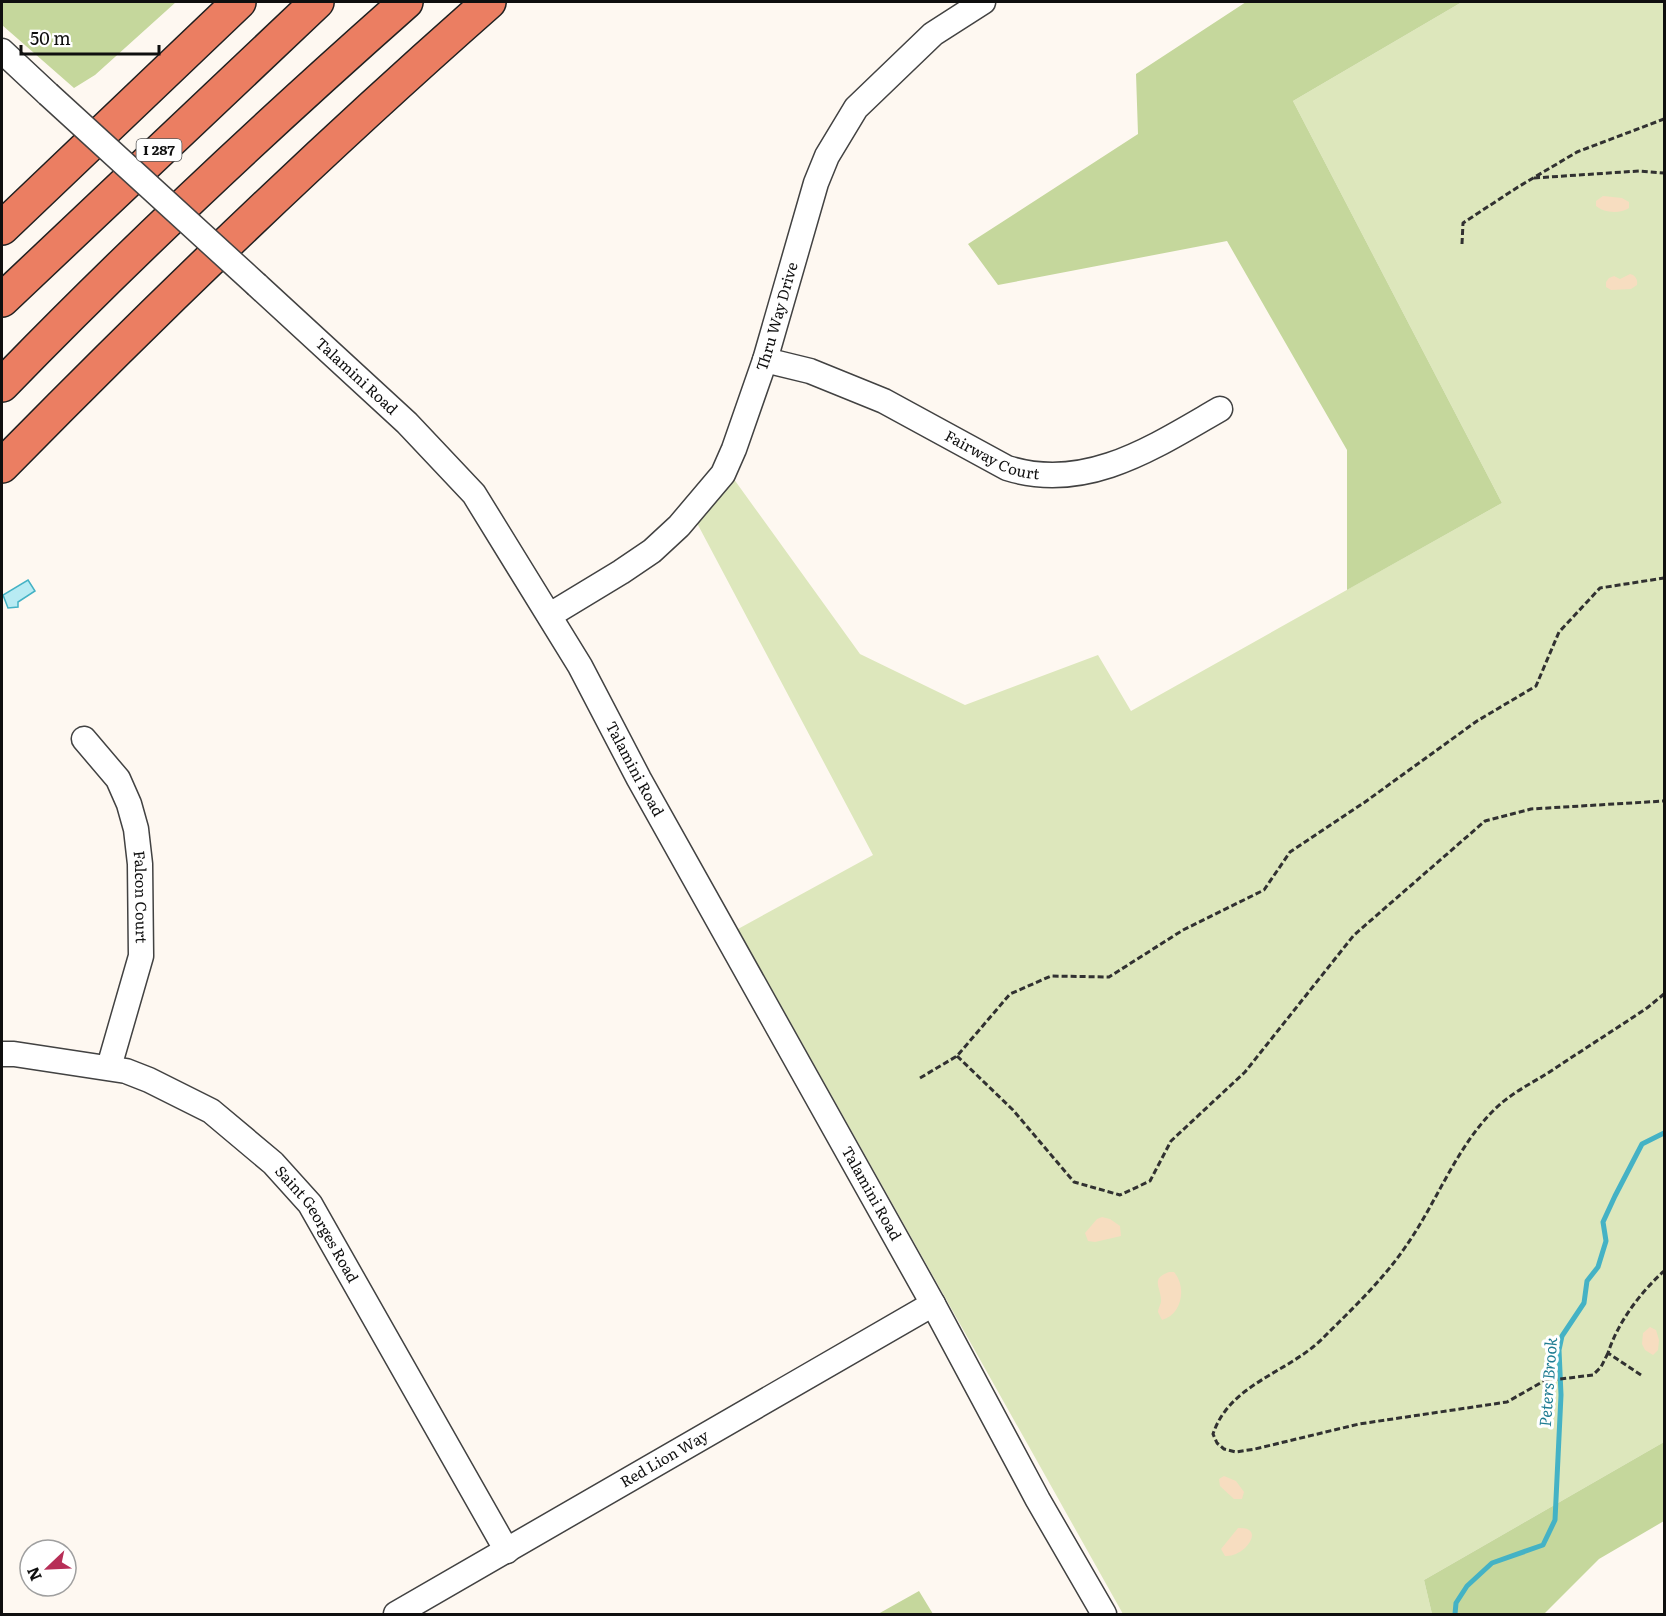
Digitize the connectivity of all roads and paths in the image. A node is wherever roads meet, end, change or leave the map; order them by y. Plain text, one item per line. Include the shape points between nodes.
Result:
1 (239, 2) edge
2 (317, 2) edge
3 (406, 2) edge
4 (489, 2) edge
5 (983, 2) edge
6 (2, 51) edge
7 (1665, 119) edge
8 (1665, 173) edge
9 (1533, 178) junction
10 (2, 228) edge
11 (1462, 244) dead end
12 (2, 300) edge
13 (765, 360) junction
14 (2, 385) edge
15 (1220, 409) dead end
16 (2, 466) edge
17 (1665, 578) edge
18 (550, 615) junction
19 (84, 739) dead end
20 (1665, 801) edge
21 (1665, 994) edge
22 (2, 1054) edge
23 (957, 1056) junction
24 (109, 1067) junction
25 (920, 1078) dead end
26 (1665, 1271) edge
27 (933, 1304) junction
28 (1608, 1353) junction
29 (1641, 1375) dead end
30 (507, 1551) junction
31 (396, 1614) edge
32 (1104, 1614) edge

1 - 10 highway
2 - 12 highway, I 287
3 - 14 highway via 160,227
4 - 16 highway via 204,264
5 - 13 street, Thru Way Drive via 933,34 856,108 840,131 816,183
6 - 18 street, Talamini Road, bridge via 407,423 474,494
7 - 9 path via 1578,152
8 - 9 path
9 - 11 path via 1463,223
13 - 15 street, Fairway Court via 810,371 884,401 1007,468 1028,475 1060,477 1107,466 1144,453
13 - 18 street, Thru Way Drive via 723,474 652,551
17 - 23 path via 1600,588 1559,632 1536,686 1477,721 1290,852 1264,890 1183,930 1109,977 1051,976 1010,994
18 - 27 street, Talamini Road
19 - 24 street, Falcon Court via 118,779 136,829 140,864 141,956
20 - 23 path via 1531,810 1485,821 1354,935 1245,1072 1172,1141 1150,1182 1120,1195 1074,1182 1013,1110
21 - 28 path via 1496,1107 1471,1136 1406,1247 1370,1291 1316,1346 1235,1398 1213,1434 1224,1449 1236,1452 1359,1424 1507,1402 1544,1381 1593,1375
22 - 24 street, Saint Georges Road
23 - 25 path
24 - 30 street, Saint Georges Road via 149,1080 211,1111 273,1163 310,1204
26 - 28 path via 1628,1312
27 - 30 street, Red Lion Way
27 - 32 street, Talamini Road
28 - 29 path
30 - 31 street, Red Lion Way

